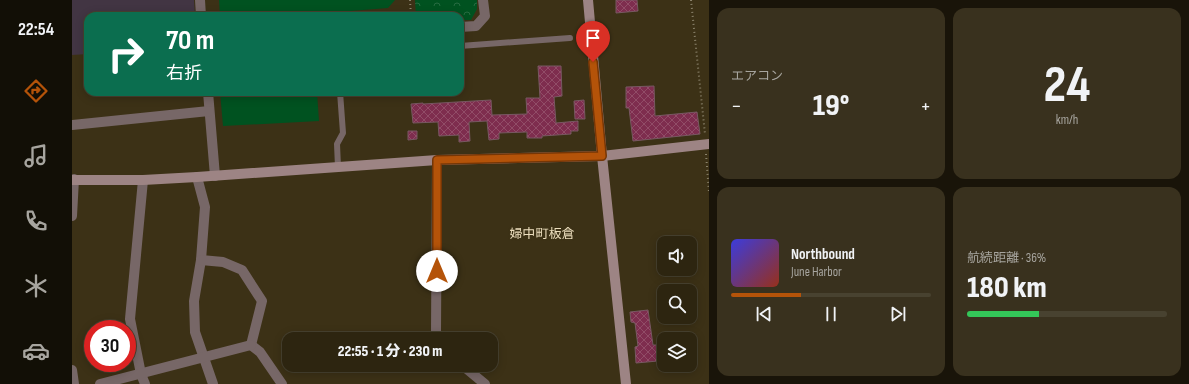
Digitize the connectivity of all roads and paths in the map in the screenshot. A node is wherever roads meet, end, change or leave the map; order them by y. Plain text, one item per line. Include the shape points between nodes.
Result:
1 (200, 0) edge
2 (410, 0) edge
3 (483, 0) edge
4 (588, 0) edge
5 (691, 0) edge
6 (201, 12) edge
7 (411, 12) edge
8 (464, 28) edge
9 (570, 38) dead end
10 (464, 46) edge
11 (208, 96) edge
12 (340, 96) edge
13 (209, 111) junction
14 (72, 125) edge
15 (707, 144) edge
16 (602, 156) junction
17 (437, 160) junction
18 (338, 167) junction
19 (215, 176) junction
20 (197, 177) junction
21 (73, 180) edge
22 (143, 180) junction
23 (709, 192) edge
24 (72, 216) edge
25 (201, 260) junction
26 (436, 332) edge
27 (251, 345) junction
28 (203, 358) junction
29 (72, 370) edge
30 (470, 372) edge
31 (141, 374) junction
32 (74, 384) edge
33 (100, 384) edge
34 (145, 384) edge
35 (213, 384) edge
36 (282, 384) edge
37 (485, 384) edge
38 (626, 384) edge

1 - 6 street
2 - 7 path
3 - 8 street via 485,16 476,26
4 - 16 street
5 - 15 path
9 - 10 lane
11 - 13 street
12 - 18 lane via 342,133 337,144
13 - 14 street
13 - 19 street
15 - 16 street
15 - 23 path
16 - 17 street
16 - 38 street
17 - 18 street
17 - 26 street
18 - 19 street
19 - 20 street
20 - 22 street
20 - 25 street via 205,207
21 - 22 street
21 - 24 street
22 - 31 street via 130,320
25 - 27 street via 223,262 242,270 262,301
25 - 28 street via 194,301 195,332
27 - 28 street
27 - 36 street via 260,352
28 - 31 street
28 - 35 street
29 - 32 street
30 - 37 street
31 - 33 street
31 - 34 street

